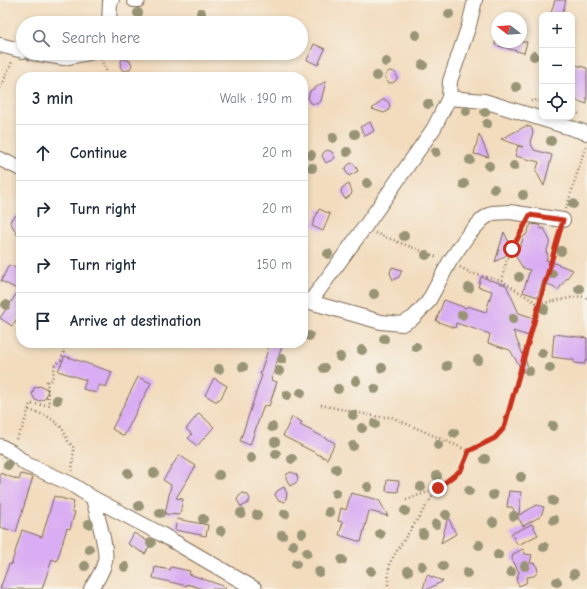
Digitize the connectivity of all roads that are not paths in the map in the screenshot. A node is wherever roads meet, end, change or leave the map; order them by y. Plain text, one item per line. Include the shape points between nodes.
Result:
1 (112, 0) edge
2 (134, 0) edge
3 (138, 0) edge
4 (476, 0) edge
5 (109, 16) edge
6 (0, 45) edge
7 (16, 49) edge
8 (449, 98) junction
9 (587, 133) edge
10 (0, 160) edge
11 (16, 167) edge
12 (563, 220) road end
13 (308, 299) edge
14 (308, 300) edge
15 (5, 448) edge
16 (93, 498) junction
17 (91, 589) edge
18 (255, 589) edge

1 - 5 street
2 - 3 street
4 - 8 street via 450,81
6 - 7 street
8 - 9 street via 484,101
8 - 13 street via 434,128 412,161
10 - 11 street
12 - 14 street via 510,212 492,213 468,235 450,261 428,302 413,318 402,324 381,322
15 - 16 street via 26,464 71,484
16 - 17 street via 106,560
16 - 18 street via 168,537

